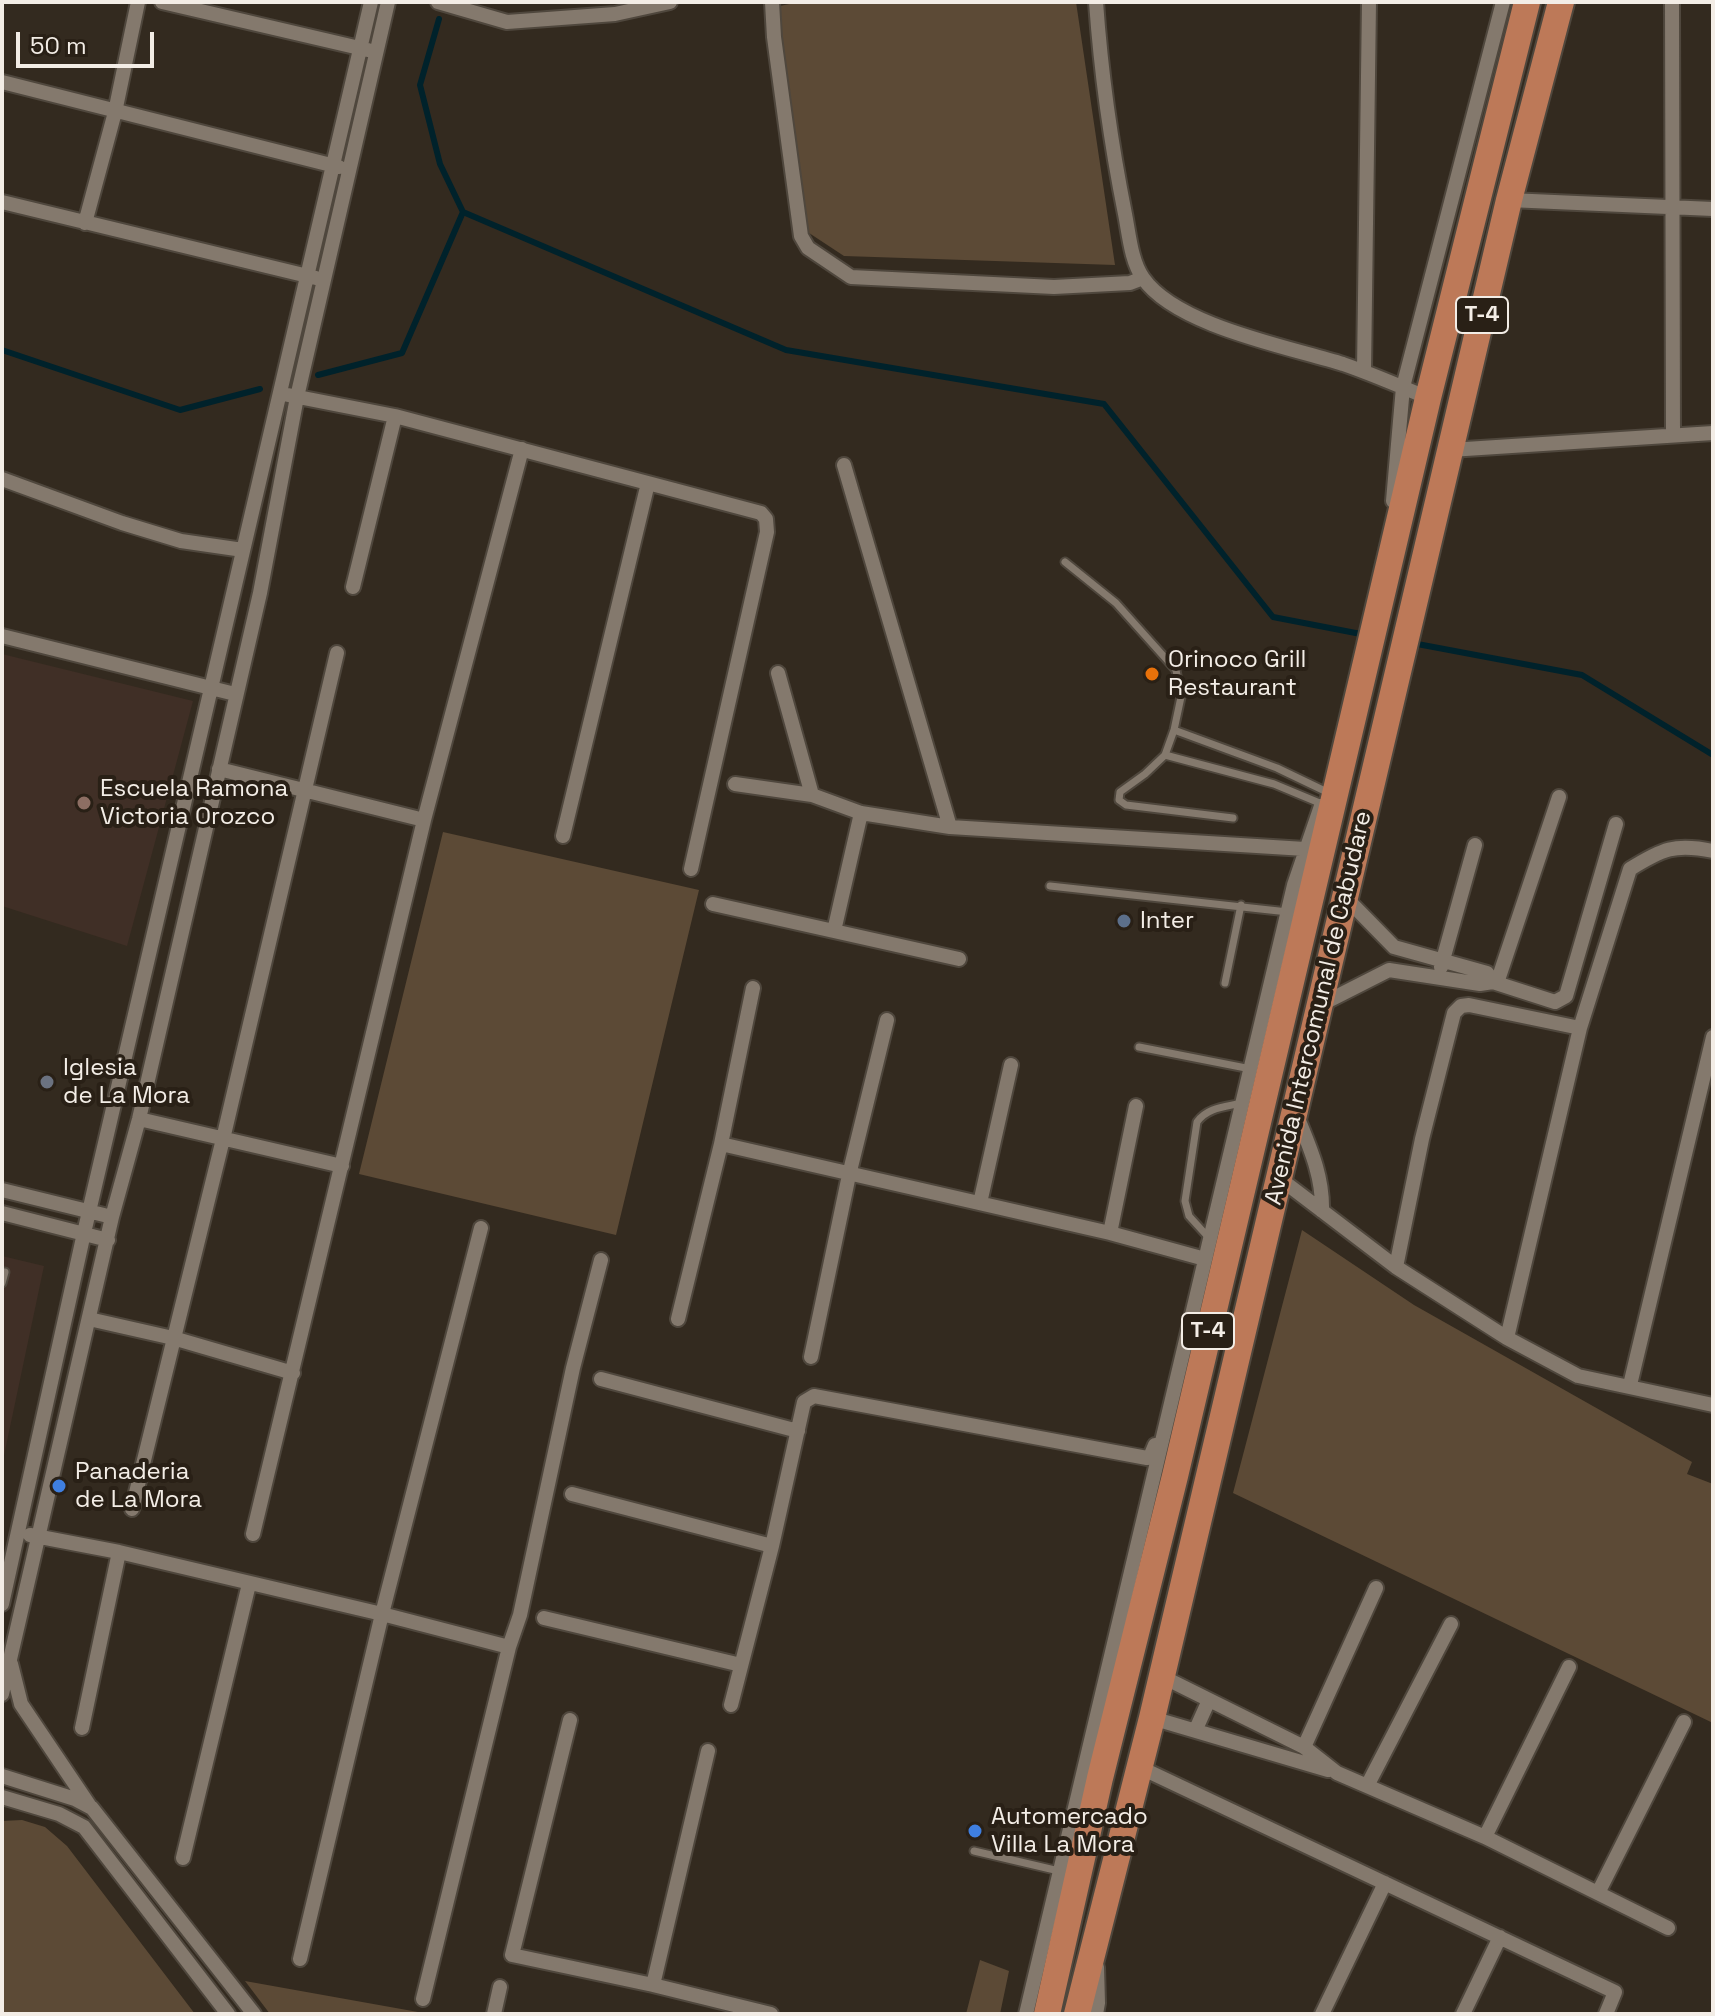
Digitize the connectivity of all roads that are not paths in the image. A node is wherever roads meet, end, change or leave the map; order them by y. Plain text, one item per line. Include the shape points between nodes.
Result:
1 (138, 2) edge
2 (162, 2) edge
3 (371, 2) edge
4 (388, 2) edge
5 (438, 2) edge
6 (670, 2) edge
7 (772, 2) edge
8 (1096, 2) edge
9 (1369, 2) edge
10 (1503, 2) edge
11 (1527, 2) edge
12 (1561, 2) edge
13 (1672, 2) edge
14 (615, 8) edge
15 (360, 48) junction
16 (376, 52) junction
17 (2, 82) edge
18 (115, 112) junction
19 (333, 165) junction
20 (350, 169) junction
21 (1509, 200) junction
22 (2, 202) edge
23 (1672, 207) junction
24 (1713, 209) edge
25 (85, 223) junction
26 (308, 276) junction
27 (1143, 278) junction
28 (324, 280) junction
29 (1364, 371) junction
30 (1403, 387) junction
31 (280, 393) junction
32 (297, 397) junction
33 (1428, 398) junction
34 (395, 416) junction
35 (1713, 433) edge
36 (1673, 434) junction
37 (522, 449) junction
38 (1450, 450) junction
39 (844, 465) dead end
40 (2, 479) edge
41 (648, 483) junction
42 (243, 550) junction
43 (1065, 562) dead end
44 (1386, 583) junction
45 (353, 587) dead end
46 (2, 636) edge
47 (337, 653) dead end
48 (778, 673) dead end
49 (212, 688) junction
50 (235, 694) junction
51 (1174, 730) junction
52 (1349, 735) junction
53 (1165, 755) junction
54 (219, 769) junction
55 (735, 784) dead end
56 (306, 790) junction
57 (812, 795) junction
58 (1559, 797) dead end
59 (1325, 798) junction
60 (861, 813) junction
61 (1233, 818) dead end
62 (424, 820) junction
63 (1616, 824) dead end
64 (950, 827) junction
65 (563, 836) dead end
66 (1475, 845) dead end
67 (1305, 849) junction
68 (1713, 851) edge
69 (691, 869) dead end
70 (1050, 886) dead end
71 (1345, 897) junction
72 (713, 904) dead end
73 (1241, 905) junction
74 (1288, 912) junction
75 (834, 931) junction
76 (1394, 947) junction
77 (959, 959) dead end
78 (1442, 960) junction
79 (1389, 970) junction
80 (1438, 977) junction
81 (1225, 983) dead end
82 (1495, 983) junction
83 (753, 988) dead end
84 (1319, 1005) junction
85 (887, 1020) dead end
86 (1580, 1028) junction
87 (1713, 1037) edge
88 (1139, 1047) dead end
89 (1011, 1065) dead end
90 (1251, 1069) junction
91 (1242, 1103) junction
92 (1136, 1106) dead end
93 (1295, 1110) junction
94 (139, 1119) junction
95 (223, 1139) junction
96 (721, 1144) junction
97 (342, 1166) junction
98 (849, 1175) junction
99 (1279, 1178) junction
100 (2, 1190) edge
101 (980, 1203) junction
102 (1237, 1209) junction
103 (89, 1211) junction
104 (1322, 1211) junction
105 (2, 1213) edge
106 (112, 1217) junction
107 (481, 1228) dead end
108 (84, 1233) junction
109 (1110, 1233) junction
110 (108, 1240) junction
111 (1204, 1251) junction
112 (601, 1260) dead end
113 (1396, 1267) junction
114 (2, 1272) edge
115 (2, 1283) edge
116 (89, 1319) junction
117 (678, 1319) dead end
118 (173, 1338) junction
119 (1507, 1338) junction
120 (811, 1357) dead end
121 (293, 1373) junction
122 (601, 1379) dead end
123 (1630, 1385) junction
124 (1713, 1405) edge
125 (798, 1431) junction
126 (572, 1494) dead end
127 (132, 1509) dead end
128 (18, 1533) junction
129 (253, 1534) dead end
130 (39, 1536) junction
131 (772, 1546) junction
132 (119, 1552) junction
133 (249, 1584) junction
134 (1376, 1588) dead end
135 (2, 1604) edge
136 (382, 1614) junction
137 (544, 1618) dead end
138 (1451, 1624) dead end
139 (509, 1647) junction
140 (10, 1662) junction
141 (741, 1665) junction
142 (1569, 1667) dead end
143 (1161, 1676) junction
144 (2, 1694) edge
145 (1209, 1700) junction
146 (731, 1705) dead end
147 (1152, 1718) junction
148 (570, 1720) dead end
149 (1684, 1722) dead end
150 (82, 1728) dead end
151 (1196, 1729) junction
152 (1304, 1747) junction
153 (708, 1751) dead end
154 (1139, 1767) junction
155 (1337, 1773) junction
156 (2, 1776) edge
157 (1367, 1786) junction
158 (2, 1797) edge
159 (92, 1808) junction
160 (1485, 1837) junction
161 (974, 1851) dead end
162 (183, 1858) dead end
163 (1059, 1871) junction
164 (1385, 1883) junction
165 (1598, 1893) junction
166 (1668, 1928) dead end
167 (1500, 1937) junction
168 (1096, 1940) junction
169 (300, 1959) dead end
170 (653, 1985) junction
171 (500, 1987) dead end
172 (423, 1999) dead end
173 (228, 2014) edge
174 (254, 2014) edge
175 (494, 2014) edge
176 (771, 2014) edge
177 (1026, 2014) edge
178 (1047, 2014) edge
179 (1077, 2014) edge
180 (1096, 2014) edge
181 (1322, 2014) edge
182 (1463, 2014) edge
183 (1606, 2014) edge

1 - 18 street
2 - 15 street
3 - 15 street
4 - 16 street
5 - 14 street via 507,22
6 - 14 street
7 - 27 street via 801,236 808,248 851,277 1054,287
8 - 27 street via 1117,176
9 - 29 street
10 - 30 street
11 - 33 highway, Avenida Intercomunal de Cabudare / T-4
12 - 21 highway, Avenida Intercomunal de Cabudare / T-4
13 - 23 street
15 - 16 street
15 - 19 street
16 - 20 street
17 - 18 street
18 - 19 street
18 - 25 street
19 - 20 street
19 - 26 street
20 - 28 street
21 - 23 street
21 - 38 highway, Avenida Intercomunal de Cabudare / T-4
22 - 25 street
23 - 24 street
23 - 36 street
25 - 26 street
26 - 28 street
26 - 31 street
27 - 29 street via 1173,305 1201,320
28 - 32 street
29 - 30 street
30 - 33 street
30 - 44 street
31 - 32 street
31 - 42 street
32 - 34 street
32 - 50 street
33 - 44 highway, Avenida Intercomunal de Cabudare / T-4
34 - 37 street
34 - 45 street
35 - 36 street
36 - 38 street
37 - 41 street
37 - 62 street
38 - 71 highway, Avenida Intercomunal de Cabudare / T-4
39 - 64 street
40 - 42 street via 181,541
41 - 65 street
41 - 69 street via 761,513 768,525
42 - 49 street
43 - 51 lane via 1116,603 1176,670 1181,697
44 - 52 highway, Avenida Intercomunal de Cabudare / T-4
46 - 49 street
47 - 56 street
48 - 57 street
49 - 50 street
49 - 103 street
50 - 54 street
51 - 53 lane
51 - 59 lane via 1277,768
52 - 59 street
52 - 102 highway, Avenida Intercomunal de Cabudare / T-4
53 - 59 lane
53 - 61 lane via 1120,792 1123,804
54 - 56 street
54 - 94 street
55 - 57 street
56 - 62 street
56 - 95 street
57 - 60 street
58 - 82 street
59 - 67 street
60 - 64 street
60 - 75 street
62 - 97 street
63 - 82 street via 1566,996 1555,1002
64 - 67 street
66 - 78 street
67 - 74 street
68 - 86 street via 1661,850 1630,869
70 - 73 lane
71 - 76 street
71 - 84 highway, Avenida Intercomunal de Cabudare / T-4
72 - 75 street
73 - 74 lane
73 - 81 lane
74 - 90 street
75 - 77 street
76 - 78 street
76 - 79 street
78 - 80 street
78 - 82 street via 1487,973
79 - 80 street
79 - 84 street
80 - 82 street
83 - 96 street
84 - 93 highway, Avenida Intercomunal de Cabudare / T-4
85 - 98 street
86 - 113 street via 1469,1005 1454,1013
86 - 119 street
87 - 123 street
88 - 90 lane
89 - 101 street
90 - 91 street
91 - 111 street
91 - 111 lane via 1212,1110 1197,1122 1186,1209
92 - 109 street
93 - 99 highway, Avenida Intercomunal de Cabudare / T-4
93 - 104 street via 1319,1173
94 - 95 street
94 - 106 street
95 - 97 street
95 - 118 street
96 - 98 street
96 - 117 street
97 - 121 street
98 - 101 street
98 - 120 street
99 - 104 street
99 - 143 highway, Avenida Intercomunal de Cabudare / T-4
100 - 103 street
101 - 109 street
102 - 111 highway
102 - 178 highway, Avenida Intercomunal de Cabudare / T-4
103 - 106 street
103 - 108 street
104 - 113 street
105 - 108 street
106 - 110 street
107 - 136 street
108 - 110 street
108 - 128 street
109 - 111 street
110 - 116 street
111 - 125 street via 1150,1457 814,1396 804,1402
111 - 163 street
112 - 139 street
113 - 119 street
114 - 115 lane
116 - 118 street
116 - 130 street
118 - 121 street
118 - 127 street
119 - 123 street via 1578,1376
121 - 129 street
122 - 125 street
123 - 124 street
125 - 131 street
126 - 131 street
128 - 130 street
128 - 135 street
130 - 132 street
130 - 140 street
131 - 141 street
132 - 133 street
132 - 150 street
133 - 136 street
133 - 162 street
134 - 152 street
136 - 139 street
136 - 169 street
137 - 141 street
138 - 157 street
139 - 172 street
140 - 144 street
140 - 159 street via 21,1704
141 - 146 street
142 - 160 street
143 - 145 street
143 - 147 highway, Avenida Intercomunal de Cabudare / T-4
145 - 151 street
145 - 152 street
147 - 151 street
147 - 154 highway, Avenida Intercomunal de Cabudare / T-4
148 - 170 street via 512,1955
149 - 165 street
151 - 155 street
152 - 155 street
153 - 170 street
154 - 164 street
154 - 168 highway, Avenida Intercomunal de Cabudare / T-4
155 - 157 street
156 - 159 street
157 - 160 street
158 - 173 street via 84,1827
159 - 174 street
160 - 165 street
161 - 163 lane
163 - 177 street
164 - 167 street
164 - 181 street
165 - 166 street
167 - 182 street
167 - 183 street via 1615,1992
168 - 179 highway, Avenida Intercomunal de Cabudare / T-4
168 - 180 street
170 - 176 street
171 - 175 street

